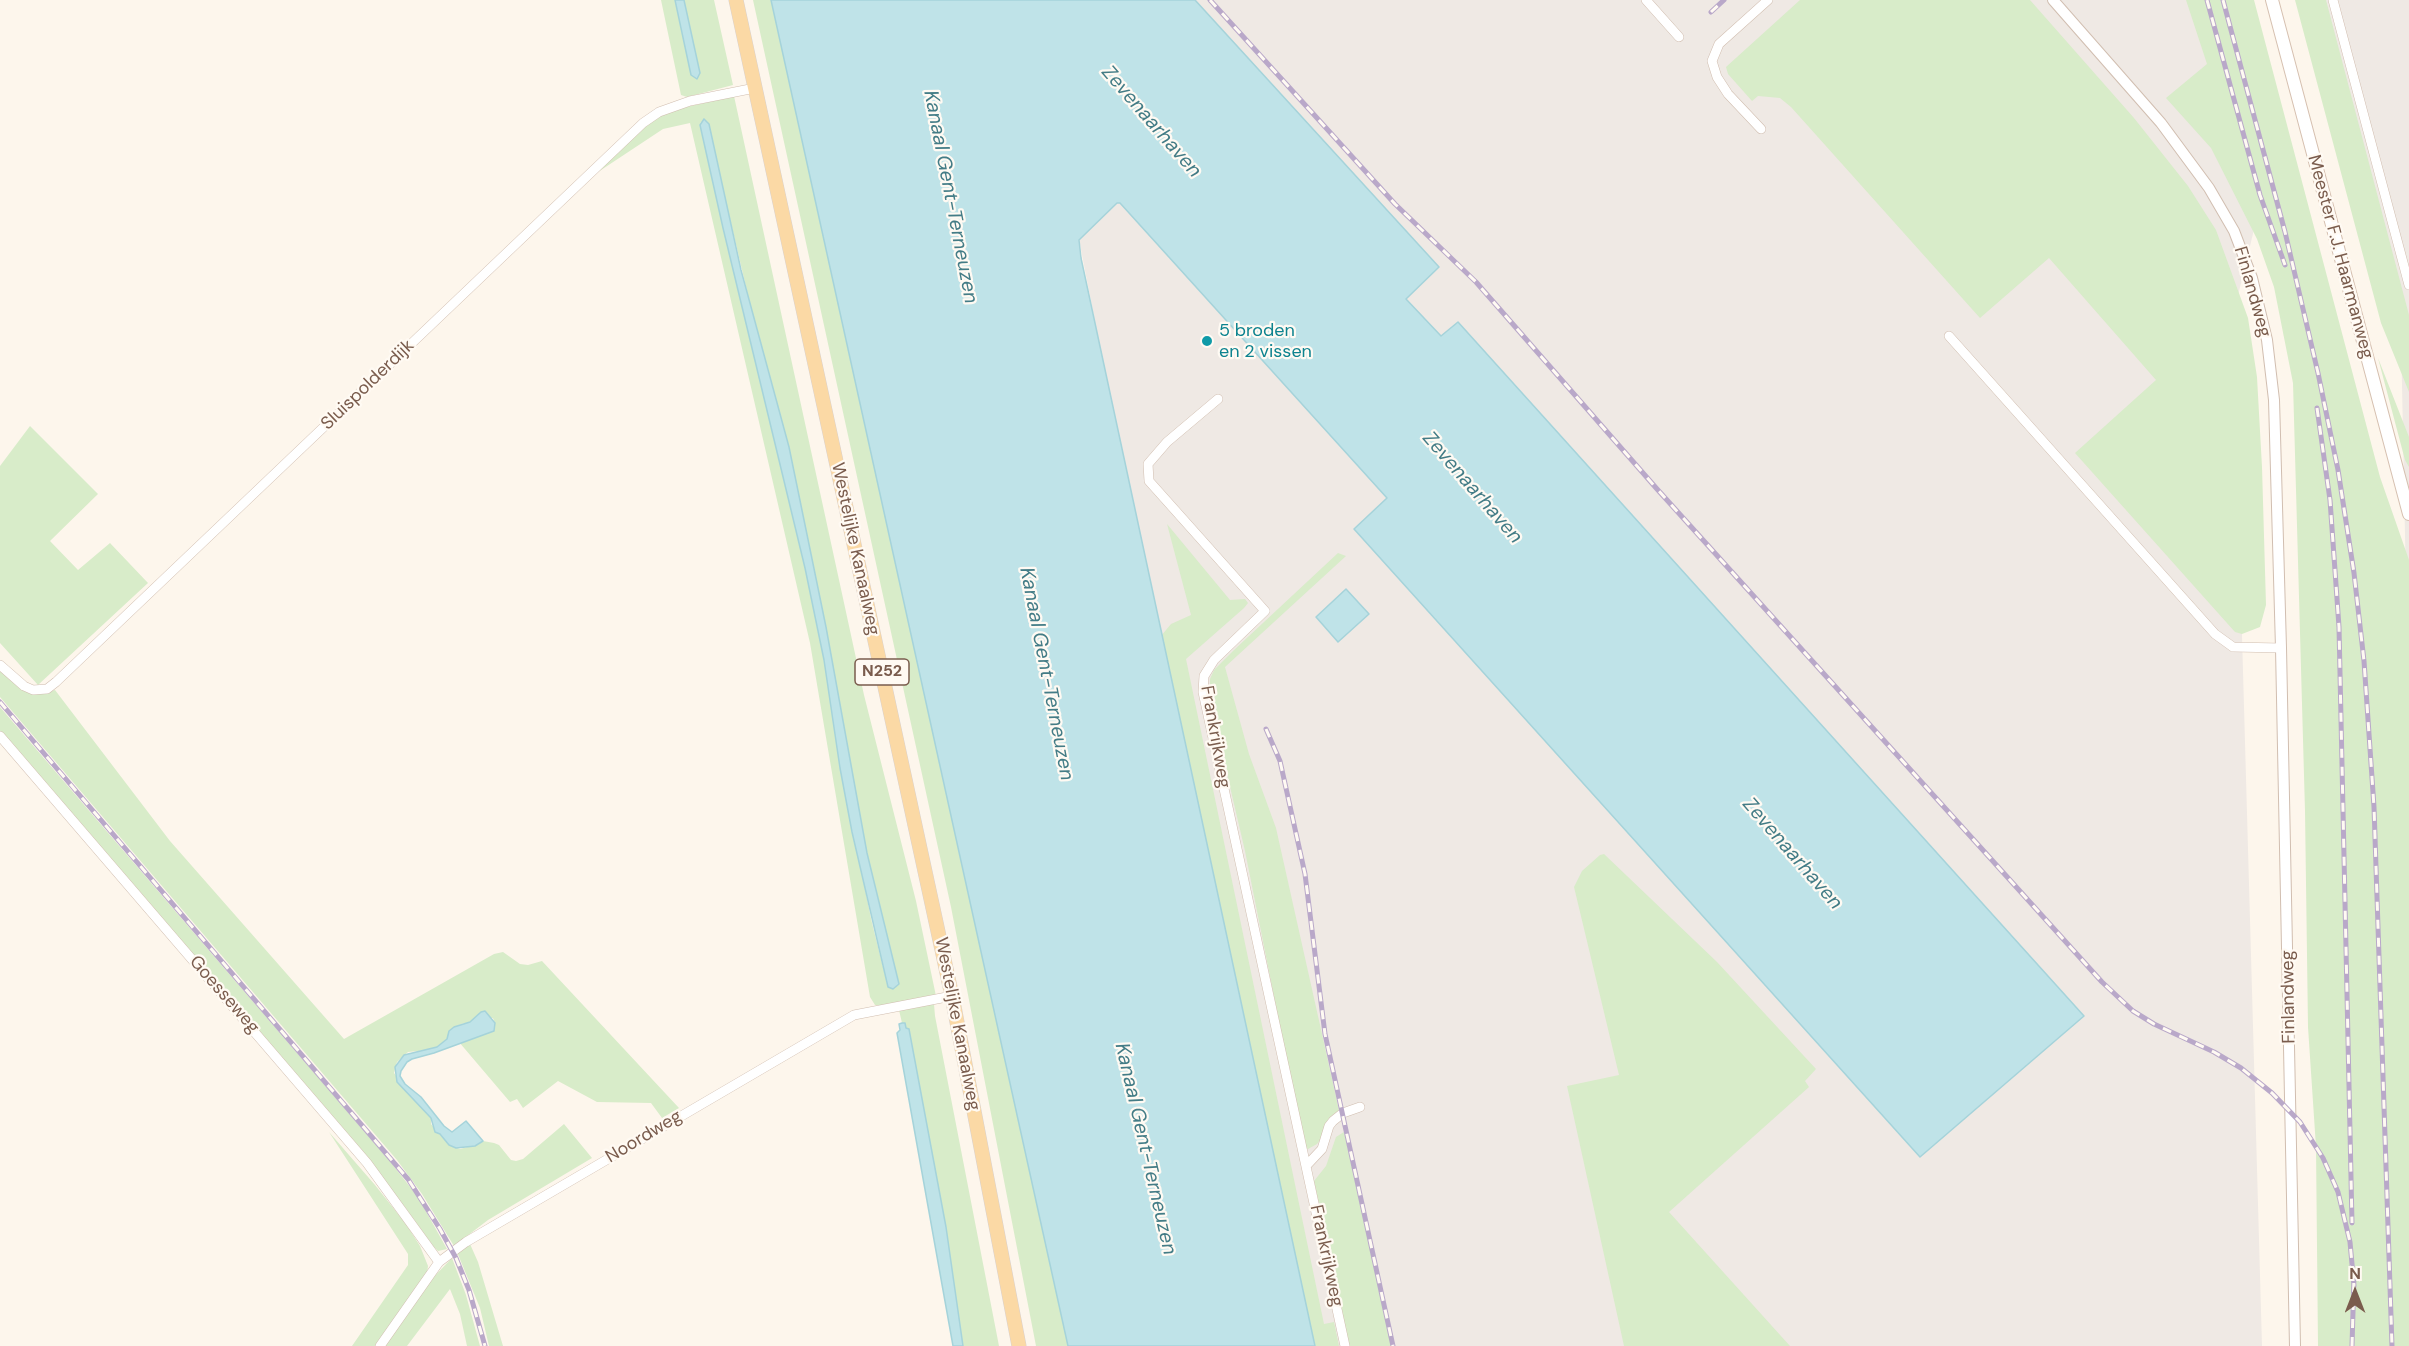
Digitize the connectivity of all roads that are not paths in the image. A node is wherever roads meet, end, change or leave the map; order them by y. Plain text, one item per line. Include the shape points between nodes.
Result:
1 (736, 0) edge
2 (1646, 0) edge
3 (1768, 0) edge
4 (2053, 0) edge
5 (2272, 0) edge
6 (2333, 0) edge
7 (1679, 37) dead end
8 (755, 88) junction
9 (1761, 129) dead end
10 (2409, 285) edge
11 (1949, 336) dead end
12 (1218, 399) dead end
13 (2405, 485) edge
14 (2408, 507) edge
15 (2281, 648) junction
16 (0, 665) edge
17 (0, 736) edge
18 (952, 996) junction
19 (1360, 1107) dead end
20 (1306, 1166) junction
21 (439, 1262) junction
22 (380, 1346) edge
23 (1019, 1346) edge
24 (1345, 1346) edge
25 (2295, 1346) edge

1 - 8 main road, Westelijke Kanaalweg / N252
2 - 7 street
3 - 9 street via 1719,44 1712,61 1728,94
4 - 15 street, Finlandweg via 2193,164 2234,231 2252,278 2267,340 2274,400
5 - 13 main road, Meester F.J. Haarmanweg
6 - 10 street
8 - 16 street, Sluispolderdijk via 690,101 659,112 643,123 56,682 33,690
8 - 18 main road, Westelijke Kanaalweg / N252
11 - 15 street via 2215,634 2233,646
12 - 20 street, Frankrijkweg via 1167,441 1148,464 1149,481 1265,611 1214,660 1204,676 1203,692
13 - 14 main road, Meester F.J. Haarmanweg
15 - 25 street, Finlandweg
17 - 21 street, Goesseweg via 368,1163
18 - 21 street, Noordweg via 854,1015 476,1236
18 - 23 main road, Westelijke Kanaalweg / N252
19 - 20 street via 1333,1121 1322,1149
20 - 24 street, Frankrijkweg
21 - 22 street, Noordweg

